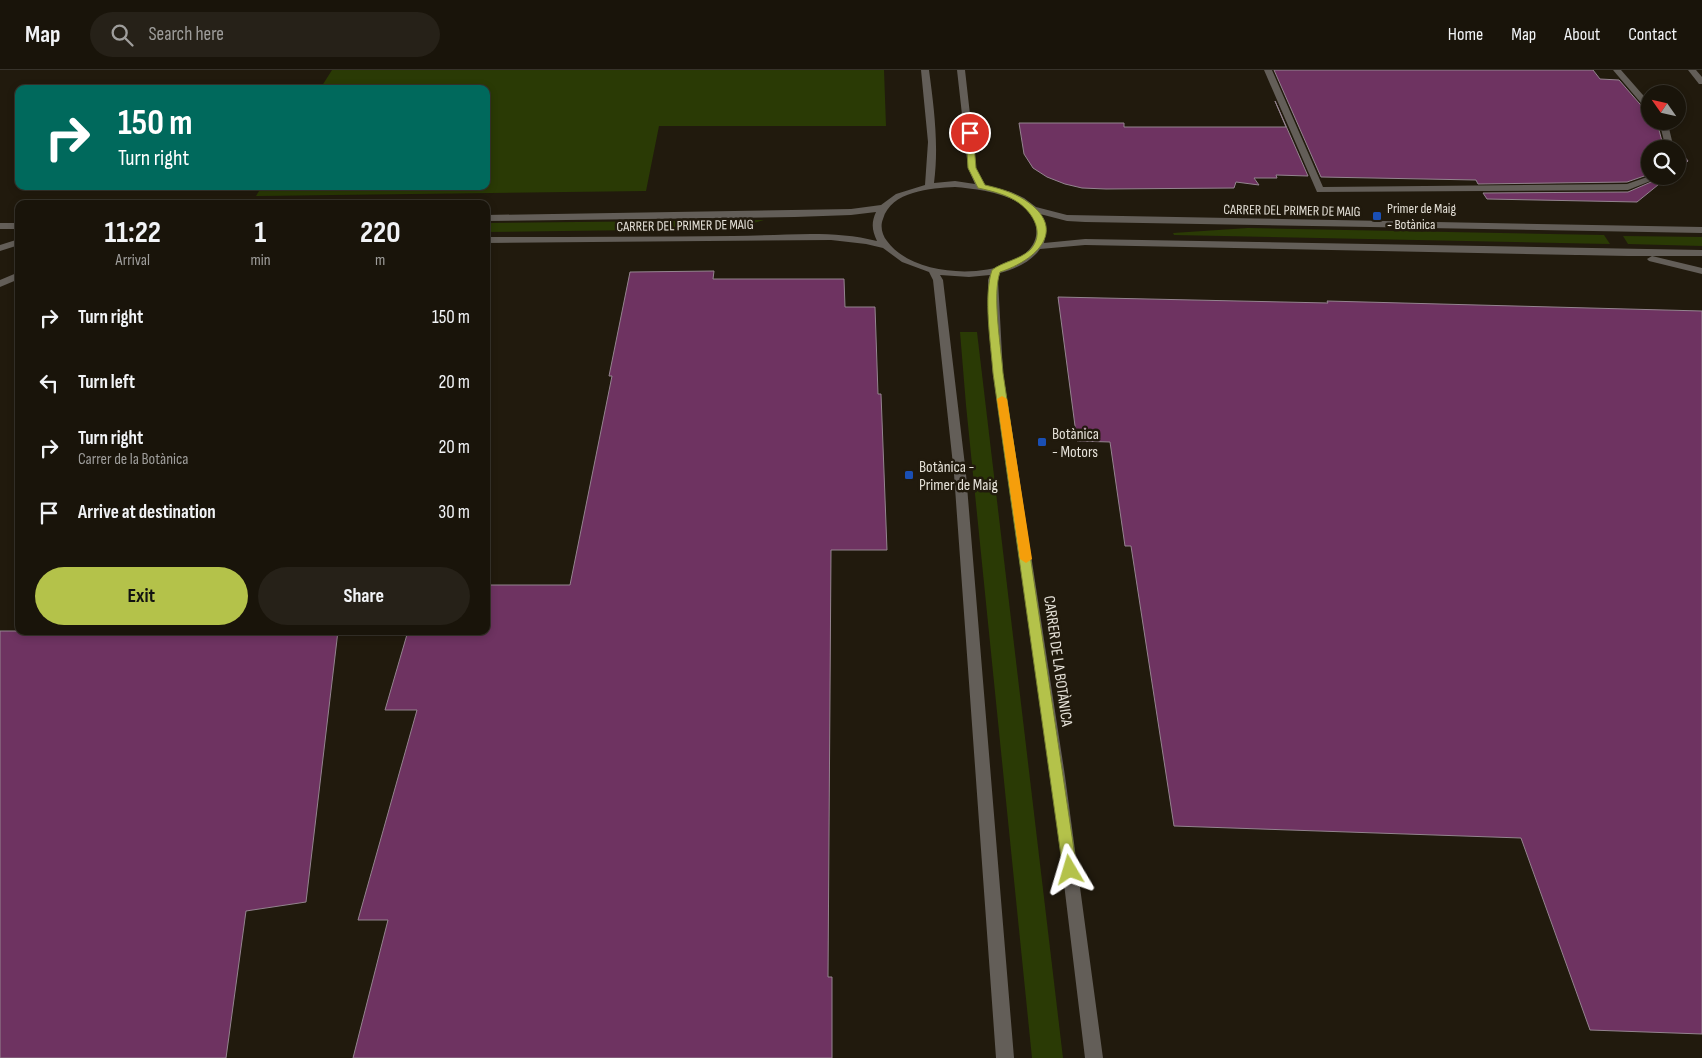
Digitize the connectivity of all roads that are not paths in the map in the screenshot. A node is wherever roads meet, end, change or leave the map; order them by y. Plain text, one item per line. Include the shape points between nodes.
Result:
1 (925, 70) edge
2 (961, 70) edge
3 (1268, 70) edge
4 (1617, 70) edge
5 (1692, 70) edge
6 (1702, 82) edge
7 (1641, 98) edge
8 (1641, 182) edge
9 (929, 186) junction
10 (981, 186) junction
11 (883, 208) junction
12 (1032, 209) junction
13 (490, 218) edge
14 (0, 226) edge
15 (15, 226) edge
16 (1702, 230) edge
17 (490, 240) edge
18 (15, 244) edge
19 (883, 245) junction
20 (2, 246) edge
21 (1038, 246) junction
22 (1628, 253) junction
23 (1702, 253) edge
24 (996, 270) junction
25 (1702, 271) edge
26 (934, 272) junction
27 (15, 277) edge
28 (0, 284) edge
29 (1005, 1058) edge
30 (1094, 1058) edge

1 - 9 street via 932,132
2 - 10 street via 972,168
3 - 8 street via 1320,190 1628,187
4 - 7 street
5 - 6 street
9 - 10 street
9 - 11 street via 898,196
10 - 12 street via 1010,195
11 - 13 street, CARRER DEL PRIMER DE MAIG via 850,212
11 - 19 street via 876,224 877,235
12 - 16 street, CARRER DEL PRIMER DE MAIG via 1085,219
12 - 21 street via 1041,227
14 - 15 street
17 - 19 street, CARRER DEL PRIMER DE MAIG via 838,236
18 - 20 street
19 - 26 street via 906,261
21 - 22 street via 1094,242
21 - 24 street via 1022,260
22 - 23 street
22 - 25 street
24 - 26 street via 962,274
24 - 30 street, CARRER DE LA BOTÀNICA via 993,280 998,373 1058,776
26 - 29 street via 938,280 960,474
27 - 28 street

